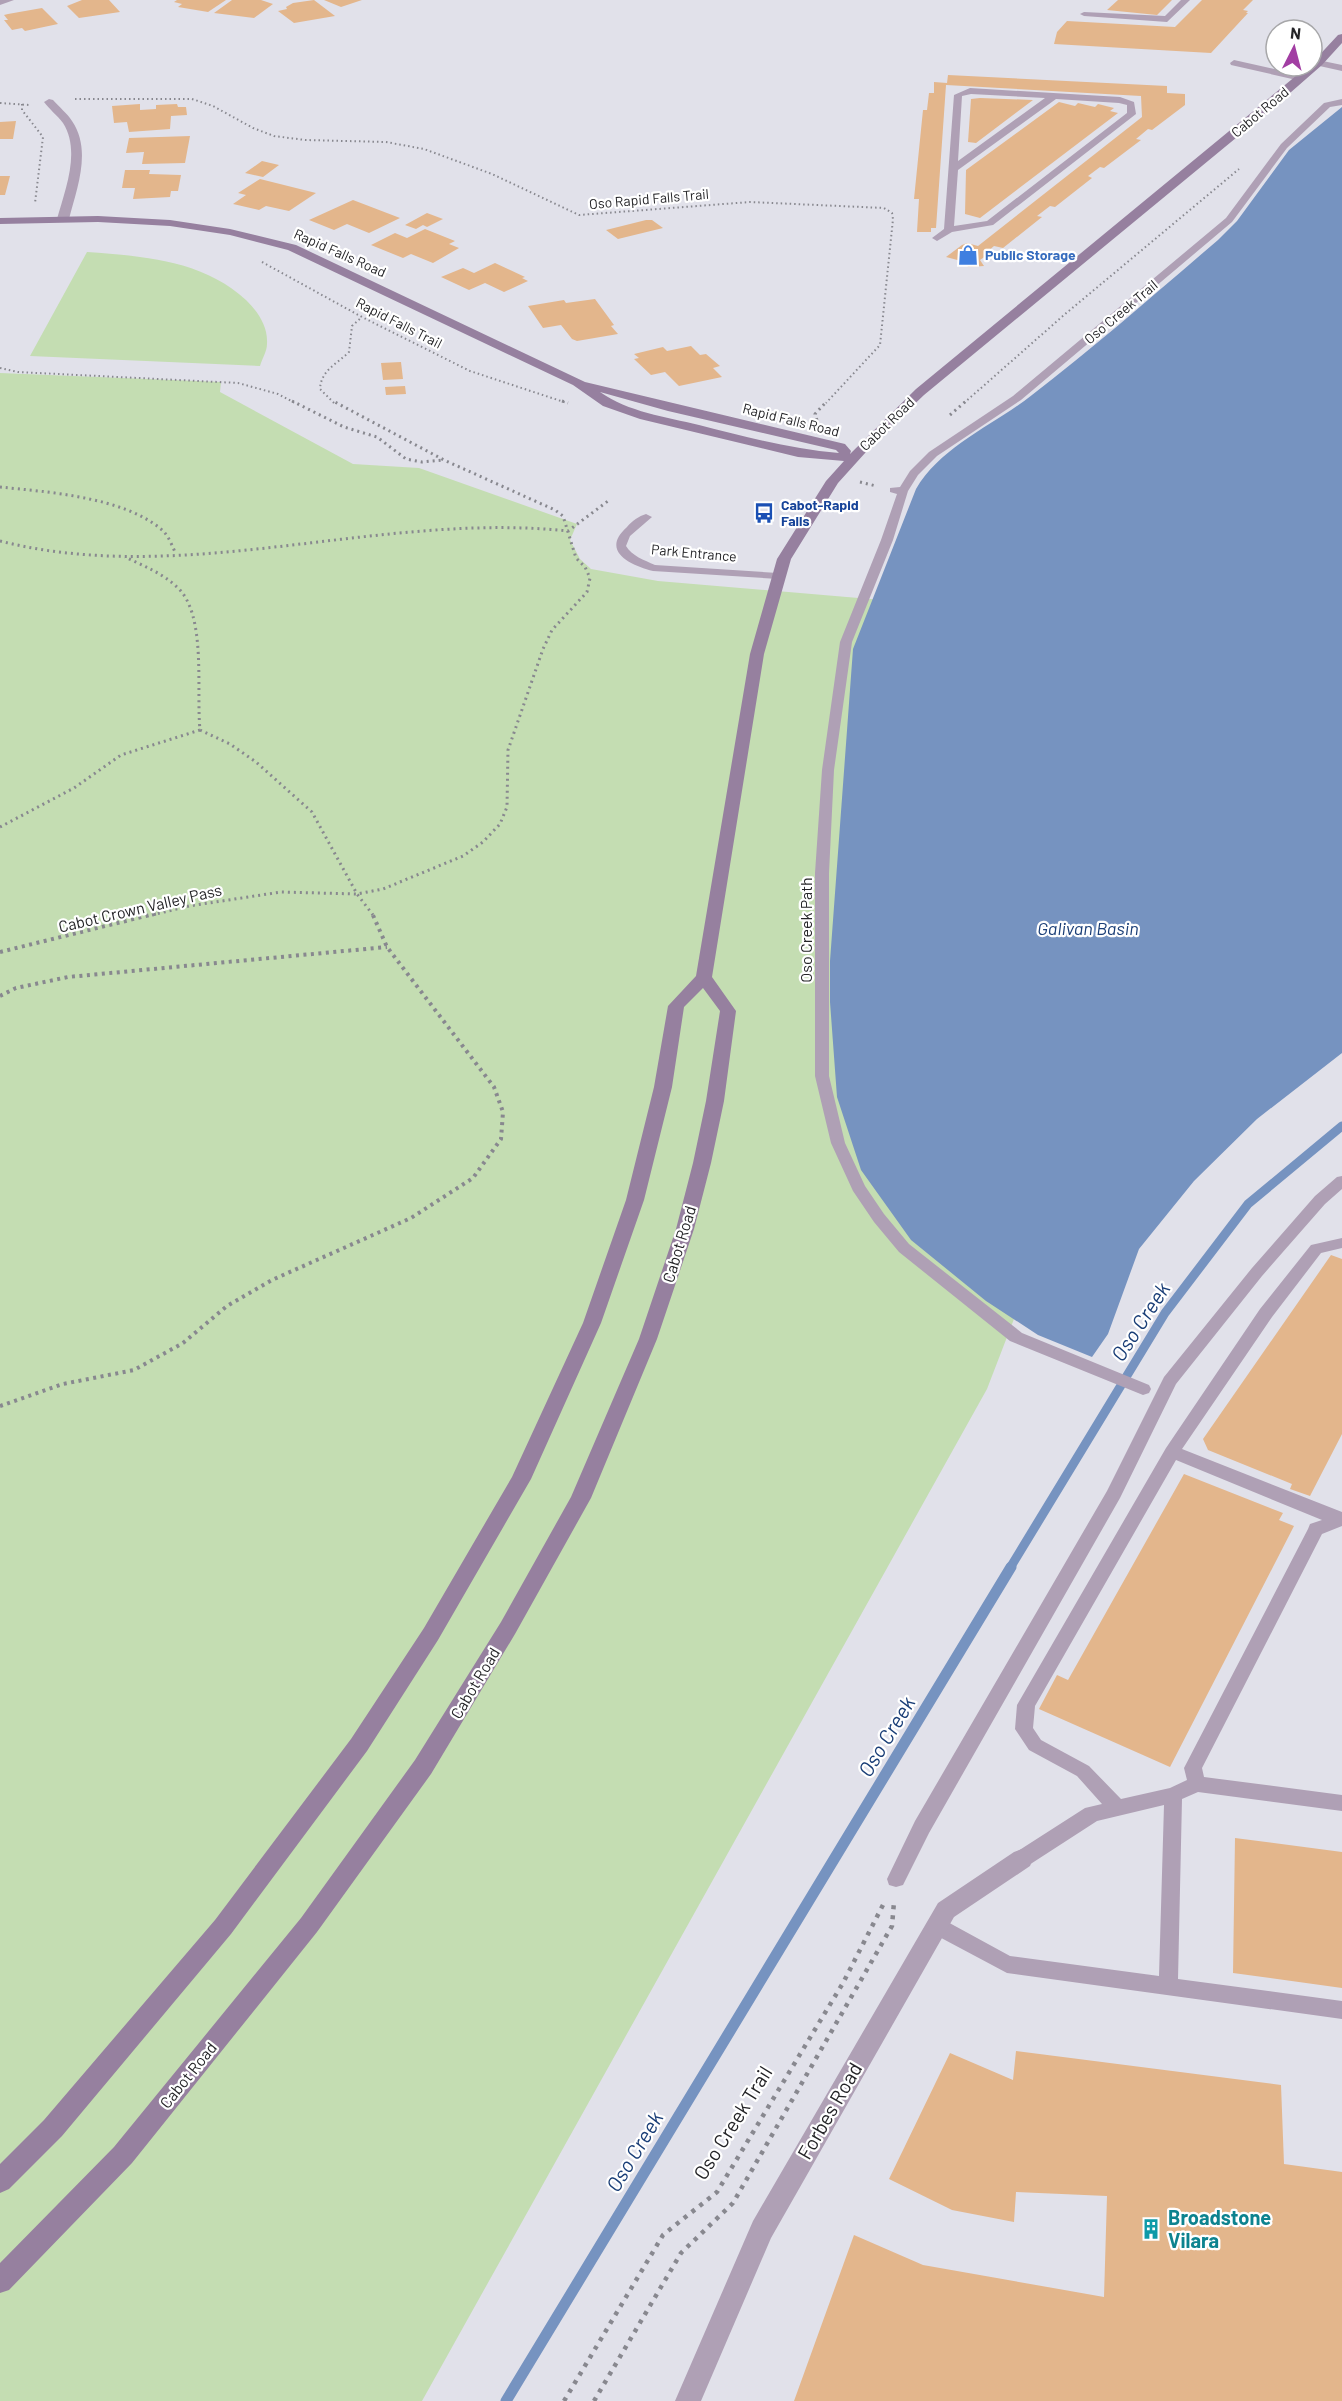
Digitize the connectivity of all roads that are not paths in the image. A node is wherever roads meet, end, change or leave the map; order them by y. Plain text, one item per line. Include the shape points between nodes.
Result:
1 (9, 0) edge
2 (1186, 0) edge
3 (0, 2) edge
4 (1084, 14) dead end
5 (1342, 37) edge
6 (1324, 56) edge
7 (1234, 63) dead end
8 (1324, 64) edge
9 (1342, 68) edge
10 (1264, 70) edge
11 (1301, 78) edge
12 (1054, 96) junction
13 (49, 102) dead end
14 (1342, 102) edge
15 (953, 169) junction
16 (63, 219) junction
17 (0, 221) edge
18 (949, 230) junction
19 (937, 238) dead end
20 (577, 382) junction
21 (853, 458) junction
22 (898, 490) joint
23 (645, 517) dead end
24 (778, 576) junction
25 (704, 977) junction
26 (1342, 1181) edge
27 (1342, 1243) edge
28 (1151, 1393) junction
29 (1172, 1452) junction
30 (1341, 1520) edge
31 (1197, 1784) junction
32 (1173, 1795) junction
33 (1342, 1803) edge
34 (1118, 1808) junction
35 (1022, 1859) joint
36 (896, 1879) road end
37 (937, 1926) junction
38 (1168, 1986) junction
39 (1342, 2010) edge
40 (0, 2181) edge
41 (0, 2281) edge
42 (688, 2401) edge

1 - 3 street
2 - 4 lane via 1167,19
5 - 6 main road, Cabot Road
7 - 10 lane
8 - 9 lane
11 - 21 main road, Cabot Road via 931,382
12 - 15 lane
12 - 15 lane via 970,91 958,95
12 - 18 lane via 1120,100 1131,105 1132,114 990,223
13 - 16 street via 68,123 76,140 76,161
14 - 22 lane, Oso Creek Trail via 1328,105 1284,146 1229,220 1017,398 933,454
15 - 18 lane
16 - 17 main road, Rapid Falls Road
16 - 20 main road, Rapid Falls Road via 198,226 292,247
18 - 19 lane
20 - 21 main road, Rapid Falls Road via 840,447
20 - 21 main road, Rapid Falls Road via 607,403 644,416 798,453
21 - 24 main road, Cabot Road via 799,532
22 - 28 lane, Oso Creek Path via 887,540 846,642 828,770 822,873 822,1076 838,1143 858,1187 904,1248 991,1318 1016,1337
23 - 24 lane, Park Entrance via 622,536 623,555 653,568
24 - 25 main road, Cabot Road via 757,654
25 - 40 main road via 676,1006 663,1087 635,1200 592,1323 521,1479 431,1634 359,1745 223,1926 53,2128
25 - 41 main road, Cabot Road via 728,1011 716,1101 702,1163 685,1229 648,1339 581,1498 508,1629 423,1767 309,1925 123,2155
26 - 28 lane via 1320,1200 1257,1272 1170,1381
27 - 29 lane via 1316,1249 1266,1313
28 - 36 lane via 1114,1493
29 - 30 lane
29 - 34 lane via 1026,1705 1024,1729 1035,1745 1083,1771
30 - 31 lane via 1316,1529 1192,1768
31 - 32 lane
31 - 33 lane
32 - 34 lane
32 - 38 lane
34 - 35 lane via 1092,1814
35 - 37 street, Forbes Road via 946,1910
37 - 38 lane via 1007,1964
37 - 42 street, Forbes Road via 762,2230
38 - 39 lane

